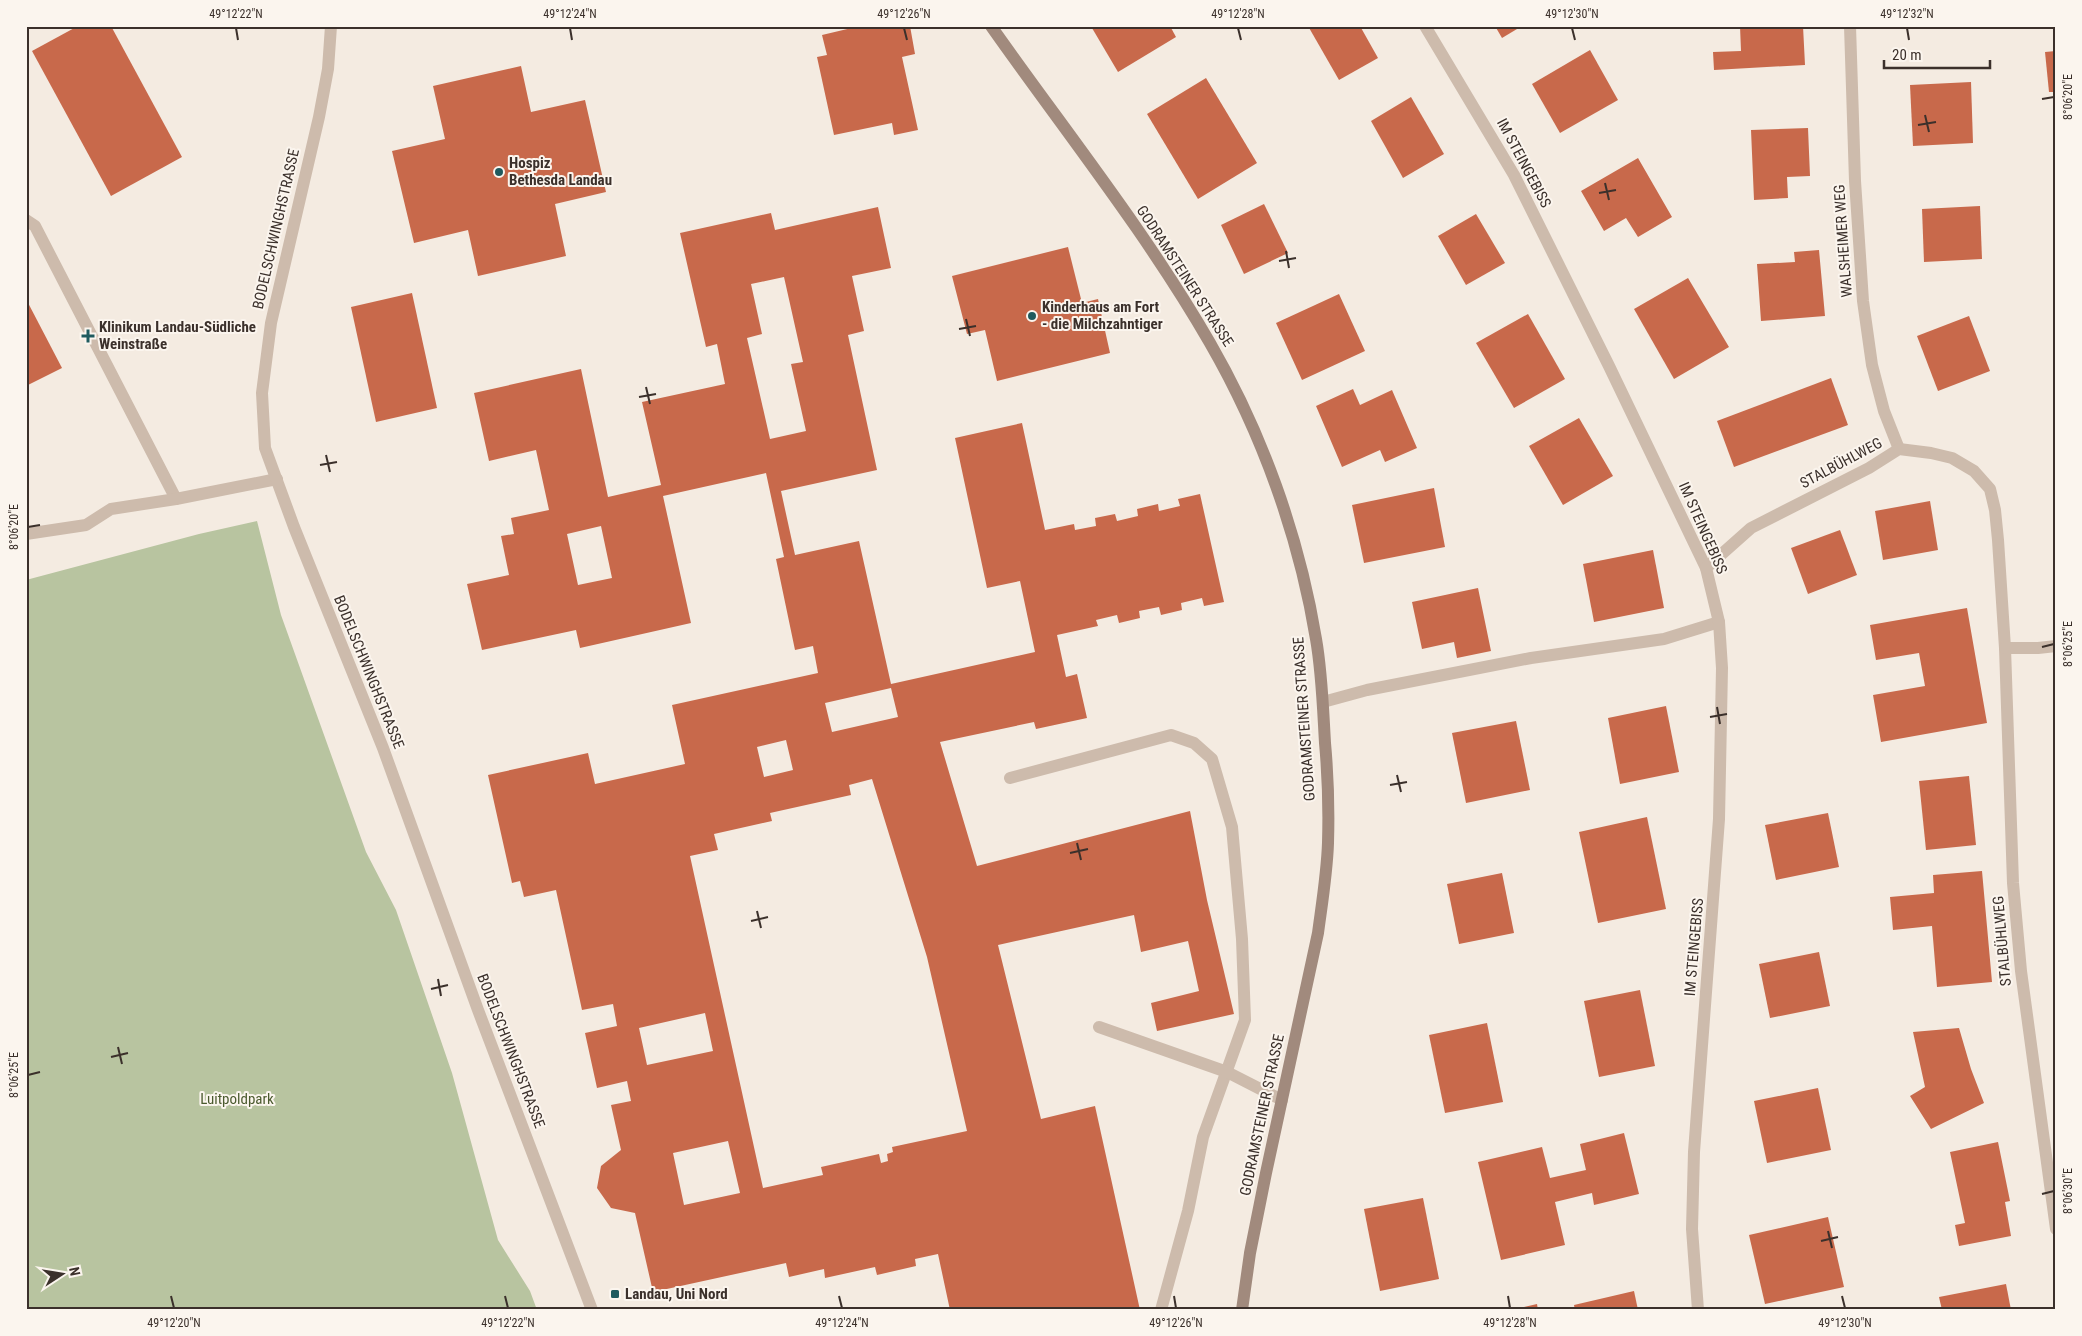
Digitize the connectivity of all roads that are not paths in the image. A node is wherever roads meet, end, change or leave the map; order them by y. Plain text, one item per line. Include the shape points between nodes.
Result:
1 (331, 26) edge
2 (991, 26) edge
3 (1425, 26) edge
4 (1850, 26) edge
5 (26, 220) edge
6 (1899, 450) junction
7 (277, 479) junction
8 (176, 499) junction
9 (26, 534) edge
10 (1706, 568) junction
11 (1719, 622) junction
12 (2056, 646) edge
13 (2005, 648) junction
14 (1323, 702) junction
15 (1010, 778) dead end
16 (1100, 1027) dead end
17 (1227, 1072) junction
18 (1282, 1100) junction
19 (2056, 1229) edge
20 (592, 1310) edge
21 (1161, 1310) edge
22 (1242, 1310) edge
23 (1698, 1310) edge

1 - 7 street, BODELSCHWINGHSTRASSE via 328,69 319,117 271,323 262,393 265,448
2 - 14 street, GODRAMSTEINER STRASSE via 1153,252 1188,305 1236,391 1272,479 1304,581 1316,640
3 - 10 street, IM STEINGEBISS via 1514,175
4 - 6 street, WALSHEIMER WEG via 1863,301 1872,365
5 - 8 street via 35,226
6 - 10 street, STALBÜHLWEG via 1751,528
6 - 13 street, STALBÜHLWEG via 1952,458 1974,471 1990,489 1998,540
7 - 8 street
7 - 20 street, BODELSCHWINGHSTRASSE via 382,748
8 - 9 street via 111,509 86,525
10 - 11 street, IM STEINGEBISS
11 - 14 street via 1664,639 1530,658 1367,690
11 - 23 street, IM STEINGEBISS via 1722,668 1719,819 1694,1162 1692,1229
12 - 13 street
13 - 19 street, STALBÜHLWEG via 2013,883 2030,1042
14 - 18 street, GODRAMSTEINER STRASSE via 1328,844 1324,891
15 - 17 street via 1171,735 1194,744 1212,759 1232,827 1242,940 1245,1020
16 - 17 street
17 - 18 street
17 - 21 street via 1203,1137 1188,1211
18 - 22 street, GODRAMSTEINER STRASSE via 1250,1253

